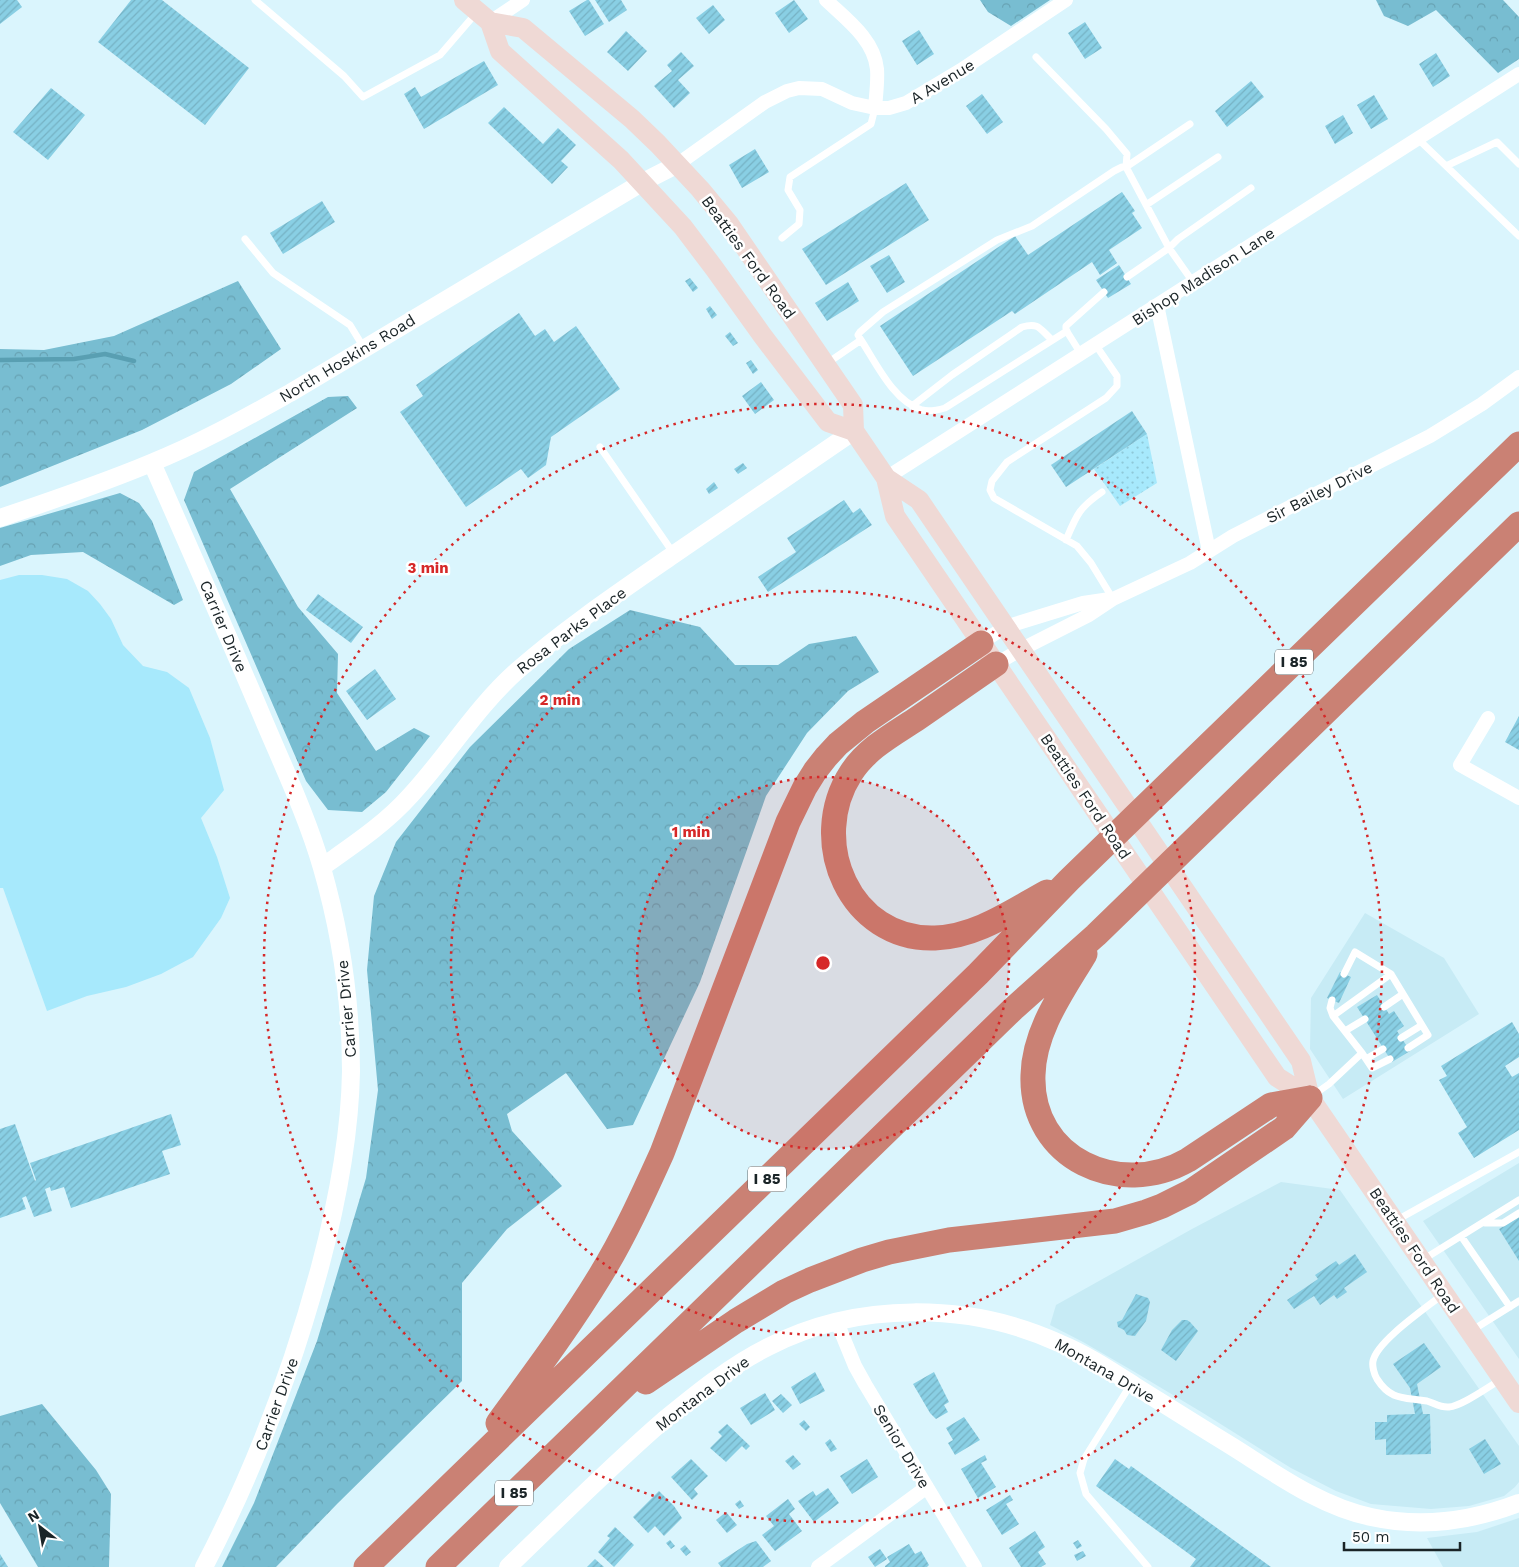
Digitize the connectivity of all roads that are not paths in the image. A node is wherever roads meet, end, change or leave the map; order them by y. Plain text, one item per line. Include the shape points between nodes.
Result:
1 (255, 0) edge
2 (523, 0) edge
3 (826, 0) edge
4 (1066, 0) edge
5 (477, 11) edge
6 (1036, 57) dead end
7 (1519, 74) edge
8 (875, 108) junction
9 (1190, 124) dead end
10 (1418, 139) junction
11 (1218, 157) dead end
12 (678, 164) junction
13 (1519, 164) edge
14 (1446, 166) junction
15 (1126, 167) junction
16 (643, 182) junction
17 (1251, 188) dead end
18 (1146, 205) junction
19 (1519, 236) edge
20 (782, 238) dead end
21 (245, 239) dead end
22 (1168, 248) junction
23 (1127, 278) dead end
24 (1193, 282) junction
25 (1104, 292) dead end
26 (1157, 305) junction
27 (1067, 331) junction
28 (861, 340) junction
29 (1052, 340) junction
30 (1096, 344) junction
31 (365, 348) junction
32 (1081, 354) junction
33 (826, 364) junction
34 (1519, 377) edge
35 (912, 406) junction
36 (854, 431) junction
37 (1519, 444) edge
38 (600, 447) dead end
39 (152, 463) junction
40 (886, 478) junction
41 (1102, 492) dead end
42 (0, 518) edge
43 (1519, 524) edge
44 (1066, 540) junction
45 (1209, 551) junction
46 (674, 554) junction
47 (1113, 599) junction
48 (1005, 627) junction
49 (981, 643) junction
50 (1020, 650) junction
51 (996, 664) junction
52 (1488, 718) dead end
53 (1519, 798) edge
54 (322, 867) junction
55 (1069, 880) junction
56 (1096, 935) junction
57 (1344, 974) dead end
58 (1391, 974) junction
59 (1403, 994) junction
60 (1332, 1000) dead end
61 (1384, 1007) dead end
62 (1334, 1016) junction
63 (1365, 1019) dead end
64 (1422, 1025) junction
65 (1345, 1031) junction
66 (1401, 1038) dead end
67 (1408, 1048) dead end
68 (1383, 1049) dead end
69 (1364, 1056) junction
70 (1390, 1059) dead end
71 (1310, 1098) junction
72 (1519, 1152) edge
73 (1519, 1200) edge
74 (1519, 1213) edge
75 (1395, 1221) junction
76 (1483, 1223) junction
77 (1461, 1236) junction
78 (1422, 1260) junction
79 (1444, 1294) junction
80 (1519, 1301) edge
81 (1510, 1307) junction
82 (837, 1322) junction
83 (1470, 1332) junction
84 (1502, 1378) junction
85 (1131, 1384) junction
86 (1519, 1403) edge
87 (590, 1420) junction
88 (462, 1474) junction
89 (927, 1487) junction
90 (1519, 1503) edge
91 (204, 1567) edge
92 (366, 1567) edge
93 (438, 1567) edge
94 (508, 1567) edge
95 (818, 1567) edge
96 (975, 1567) edge
97 (1148, 1567) edge

1 - 5 lane via 344,76 363,97 440,55
2 - 5 street
3 - 8 street via 864,38 872,52 877,67
4 - 8 street, A Avenue via 914,100 889,108
5 - 12 main road, Beatties Ford Road via 523,28 632,119
5 - 16 main road via 500,52
6 - 15 lane via 1127,154
7 - 10 street, Bishop Madison Lane
8 - 12 street, A Avenue via 852,103 822,89 787,91 765,102
8 - 20 lane via 871,124 790,177 788,190 800,210 799,224
9 - 15 lane
10 - 14 lane
10 - 24 street, Bishop Madison Lane
11 - 18 lane
12 - 16 street, North Hoskins Road
12 - 33 main road, Beatties Ford Road via 729,224
13 - 14 lane via 1498,142
14 - 19 lane
15 - 18 lane
15 - 28 lane via 1114,171 1032,226 997,240 883,312 860,332
16 - 31 street, North Hoskins Road
16 - 36 main road via 699,247 828,422
17 - 22 lane
18 - 22 lane
21 - 31 lane via 273,273 350,325
22 - 23 lane
22 - 24 lane
24 - 26 street, Bishop Madison Lane
25 - 27 lane via 1066,326
26 - 30 street, Bishop Madison Lane
26 - 45 street
27 - 29 lane
27 - 32 lane
28 - 33 lane
28 - 35 lane via 894,390
29 - 35 lane via 945,408 932,411
29 - 35 lane via 1037,326 1022,327
30 - 32 street, Bishop Madison Lane
30 - 44 lane via 1116,376 1117,386 1106,398 1008,462 992,481 990,490 994,498
31 - 39 street, North Hoskins Road via 253,413
32 - 40 street, Bishop Madison Lane
33 - 36 main road, Beatties Ford Road via 853,405
34 - 45 street, Sir Bailey Drive via 1430,436
36 - 40 main road, Beatties Ford Road
36 - 46 street, Rosa Parks Place
37 - 55 highway, I 85
38 - 46 lane
39 - 42 street, North Hoskins Road
39 - 54 street, Carrier Drive via 215,604
40 - 48 main road, Beatties Ford Road via 919,500
40 - 49 main road, Beatties Ford Road via 895,516
41 - 44 lane via 1086,503
43 - 56 highway, I 85
44 - 47 lane via 1077,546 1091,563
45 - 47 street, Sir Bailey Drive
46 - 54 street, Rosa Parks Place via 528,661 479,710 410,797 369,833
47 - 48 street, Sir Bailey Drive via 1083,603
47 - 50 street, Sir Bailey Drive via 1090,615
48 - 49 street, Sir Bailey Drive
48 - 50 main road, Beatties Ford Road
49 - 51 main road, Beatties Ford Road
49 - 88 highway via 852,732 826,757 805,787 788,822 643,1195 578,1310
50 - 51 street, Sir Bailey Drive
50 - 71 main road, Beatties Ford Road via 1301,1061
51 - 55 highway via 880,743 860,761 844,785 835,813 835,854 839,868 852,895 869,916 893,931 920,938 949,937 975,930
51 - 71 main road, Beatties Ford Road via 1277,1077
52 - 53 street via 1460,765
54 - 91 street, Carrier Drive via 338,933 348,1007 351,1073 345,1150 325,1248 293,1360 246,1482
55 - 88 highway, I 85 via 978,974
56 - 71 highway via 1044,1025 1034,1062 1033,1088 1038,1113 1050,1135 1068,1153 1111,1174 1134,1176 1156,1173 1178,1166 1270,1105
56 - 87 highway, I 85 via 1013,1009
57 - 58 lane via 1355,952
58 - 59 lane
58 - 62 lane
59 - 61 lane
59 - 64 lane
60 - 62 lane via 1330,1008
62 - 65 lane
63 - 65 lane
64 - 66 lane
64 - 67 lane via 1428,1035
65 - 69 lane
68 - 69 lane
69 - 70 lane via 1372,1068
69 - 71 lane
71 - 75 main road, Beatties Ford Road
71 - 87 highway via 1284,1128 1190,1192 1162,1206 1115,1221 919,1246 835,1270 758,1306
72 - 75 lane
73 - 76 lane
74 - 76 lane via 1503,1223
75 - 78 main road, Beatties Ford Road
76 - 77 lane
77 - 78 lane
77 - 81 lane
78 - 79 main road, Beatties Ford Road
79 - 83 main road, Beatties Ford Road
79 - 84 lane via 1379,1349 1373,1361 1374,1375 1390,1394 1401,1399 1450,1407
80 - 81 lane
81 - 83 lane
82 - 85 street, Montana Drive via 862,1316 912,1313 993,1321 1062,1344
82 - 89 street, Senior Drive via 855,1366
82 - 94 street, Montana Drive via 770,1346 702,1390 622,1458
83 - 84 main road, Beatties Ford Road
84 - 86 main road, Beatties Ford Road
85 - 90 street, Montana Drive via 1290,1483 1353,1512 1385,1520 1437,1522 1490,1513
85 - 97 lane via 1084,1459 1080,1473 1086,1494
87 - 93 highway, I 85
88 - 92 highway, I 85
89 - 95 street
89 - 96 street, Senior Drive

